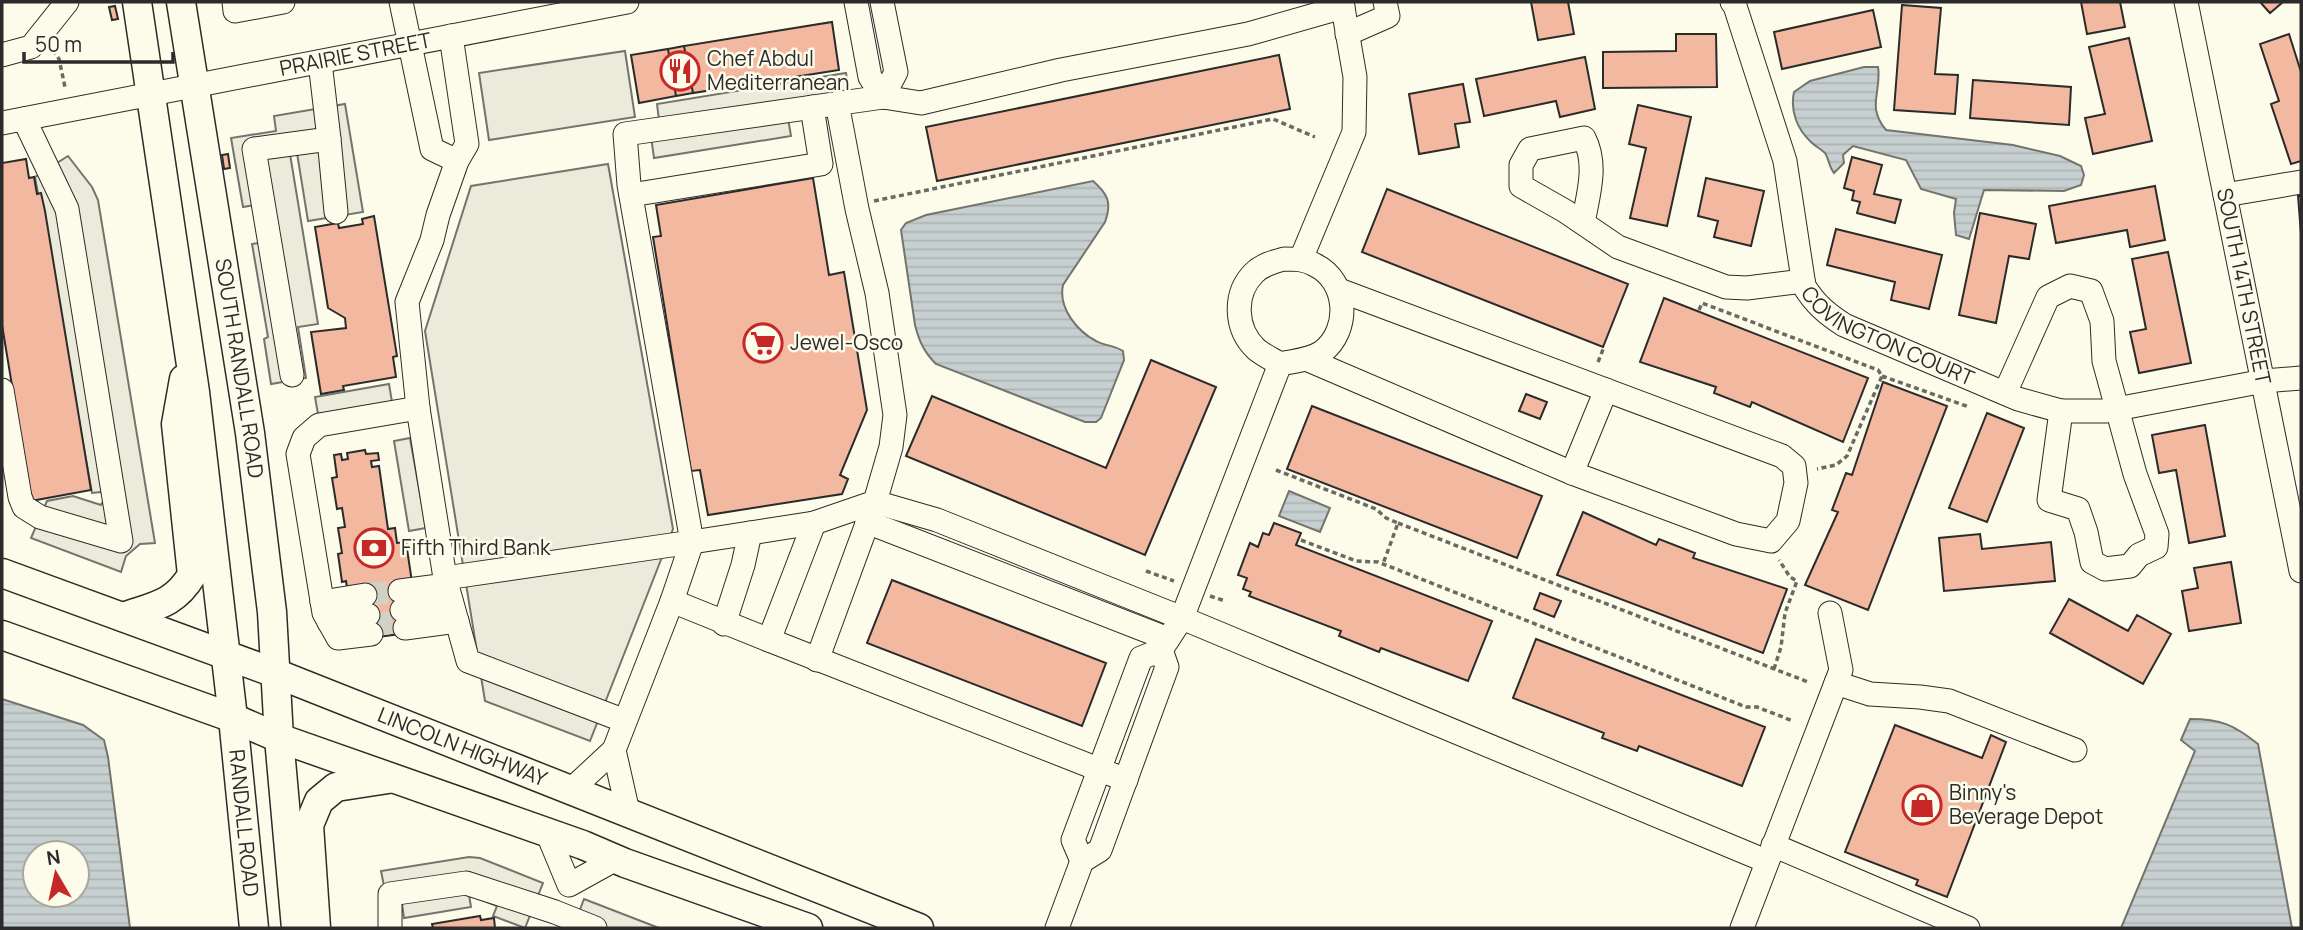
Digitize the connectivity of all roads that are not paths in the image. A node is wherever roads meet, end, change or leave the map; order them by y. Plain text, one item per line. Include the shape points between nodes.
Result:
1 (66, 2) edge
2 (137, 2) edge
3 (181, 2) edge
4 (234, 2) edge
5 (283, 2) edge
6 (401, 2) edge
7 (627, 2) edge
8 (856, 2) edge
9 (882, 2) edge
10 (1385, 2) edge
11 (1732, 2) edge
12 (2186, 2) edge
13 (1342, 5) edge
14 (588, 6) edge
15 (1347, 34) junction
16 (451, 36) junction
17 (409, 45) junction
18 (2, 55) edge
19 (320, 62) junction
20 (195, 87) junction
21 (151, 95) junction
22 (883, 97) junction
23 (837, 103) junction
24 (812, 107) junction
25 (13, 121) edge
26 (329, 139) junction
27 (457, 161) junction
28 (2301, 182) edge
29 (631, 195) junction
30 (2225, 195) junction
31 (337, 212) dead end
32 (1583, 223) dead end
33 (1301, 259) junction
34 (1803, 281) junction
35 (1339, 290) junction
36 (189, 352) junction
37 (1306, 359) junction
38 (1280, 364) junction
39 (292, 375) dead end
40 (2301, 379) edge
41 (2264, 381) junction
42 (2, 390) edge
43 (1606, 390) junction
44 (2005, 393) junction
45 (418, 408) junction
46 (2117, 409) junction
47 (2061, 411) junction
48 (1573, 474) junction
49 (2295, 503) edge
50 (871, 512) junction
51 (814, 523) junction
52 (750, 533) junction
53 (692, 542) junction
54 (2301, 571) edge
55 (2, 573) edge
56 (451, 598) junction
57 (672, 601) junction
58 (1830, 613) dead end
59 (123, 617) junction
60 (1182, 618) junction
61 (329, 621) junction
62 (724, 624) junction
63 (2, 635) edge
64 (769, 640) junction
65 (1164, 645) junction
66 (226, 655) junction
67 (817, 660) junction
68 (275, 673) junction
69 (1836, 683) junction
70 (233, 718) junction
71 (625, 721) junction
72 (279, 738) junction
73 (614, 750) junction
74 (2075, 750) dead end
75 (1100, 769) junction
76 (393, 778) junction
77 (1126, 780) junction
78 (572, 789) junction
79 (628, 812) junction
80 (547, 832) junction
81 (1769, 853) junction
82 (616, 859) junction
83 (1082, 861) junction
84 (569, 885) junction
85 (552, 920) edge
86 (254, 928) edge
87 (296, 928) edge
88 (316, 928) edge
89 (390, 928) edge
90 (595, 928) edge
91 (808, 928) edge
92 (919, 928) edge
93 (1057, 928) edge
94 (1742, 928) edge
95 (1968, 928) edge

1 - 18 street via 31,47
2 - 21 main road
3 - 20 main road, SOUTH RANDALL ROAD
4 - 5 street via 235,11
6 - 17 street
7 - 14 street, PRAIRIE STREET
8 - 22 street via 870,76
9 - 22 street via 896,72
10 - 15 street via 1388,16
11 - 34 street, COVINGTON COURT via 1785,161
12 - 30 street, SOUTH 14TH STREET
13 - 15 street
13 - 22 street via 1248,34 920,103
14 - 16 street, PRAIRIE STREET
15 - 33 street via 1355,77 1354,132
16 - 17 street, PRAIRIE STREET
16 - 27 street via 467,144
17 - 19 street, PRAIRIE STREET
17 - 27 street via 432,149
19 - 20 street, PRAIRIE STREET
19 - 26 street
20 - 21 street, PRAIRIE STREET
20 - 68 main road, SOUTH RANDALL ROAD via 250,433
21 - 25 street, PRAIRIE STREET
21 - 36 main road
22 - 23 street
23 - 24 street
23 - 50 street via 877,293 895,415 891,447
24 - 29 street via 821,164
24 - 29 street via 625,134
25 - 42 street via 67,209 121,541 40,517 24,507
26 - 31 street
26 - 39 street via 254,149
27 - 45 street via 407,302
28 - 30 street
29 - 53 street
30 - 41 street, SOUTH 14TH STREET
32 - 34 street via 1618,247 1726,287
33 - 35 street via 1317,265
33 - 38 street via 1267,264 1253,274 1239,304 1246,337
34 - 44 street, COVINGTON COURT via 1813,301 1844,325
35 - 37 street via 1342,316 1333,340
35 - 43 street
36 - 59 main road via 176,424 192,575 183,590 167,602
36 - 66 main road
37 - 38 street
37 - 48 street
38 - 60 street
40 - 41 street, COVINGTON COURT
41 - 46 street, COVINGTON COURT
41 - 49 street, SOUTH 14TH STREET
43 - 48 street
43 - 48 street via 1782,456 1794,466 1796,483 1788,520 1771,541 1737,534
44 - 46 street via 2048,297 2070,286 2091,291 2102,321 2104,361
44 - 47 street, COVINGTON COURT
45 - 56 street
45 - 61 street via 319,425 304,438 298,454
46 - 47 street, COVINGTON COURT
46 - 47 street via 2134,474 2157,534 2156,547 2139,555 2130,566 2105,569 2092,562 2078,509 2049,500
49 - 54 street, SOUTH 14TH STREET
50 - 51 street
50 - 60 street via 937,520
50 - 65 street
50 - 67 street
51 - 52 street
51 - 64 street
52 - 53 street
52 - 62 street
53 - 56 street
53 - 57 street
55 - 59 main road, LINCOLN HIGHWAY
56 - 56 street via 402,610
56 - 71 street via 468,661
57 - 62 street
57 - 71 street
58 - 69 street via 1842,670
59 - 66 main road, LINCOLN HIGHWAY
60 - 65 street
60 - 81 street
61 - 61 street via 368,615
62 - 64 street
63 - 70 main road
64 - 67 street
65 - 75 street via 1141,658
65 - 77 street via 1167,667
66 - 68 main road, LINCOLN HIGHWAY
66 - 70 main road
67 - 75 street
68 - 72 main road, SOUTH RANDALL ROAD
68 - 78 main road, LINCOLN HIGHWAY
69 - 74 street via 1870,694 1950,701
69 - 81 street
70 - 72 main road
70 - 86 main road, RANDALL ROAD
71 - 73 street
72 - 76 main road
72 - 87 main road, RANDALL ROAD
73 - 78 street
73 - 79 street
75 - 77 street
75 - 83 street via 1073,840
76 - 80 main road
76 - 88 main road via 336,788 318,801 309,825
77 - 83 street via 1100,850
78 - 79 main road, LINCOLN HIGHWAY
79 - 92 main road, LINCOLN HIGHWAY
80 - 82 main road
80 - 84 street
81 - 94 street
81 - 95 street
82 - 84 street
82 - 91 main road
83 - 93 street
84 - 85 street
85 - 89 street via 466,883 390,894
85 - 90 street

